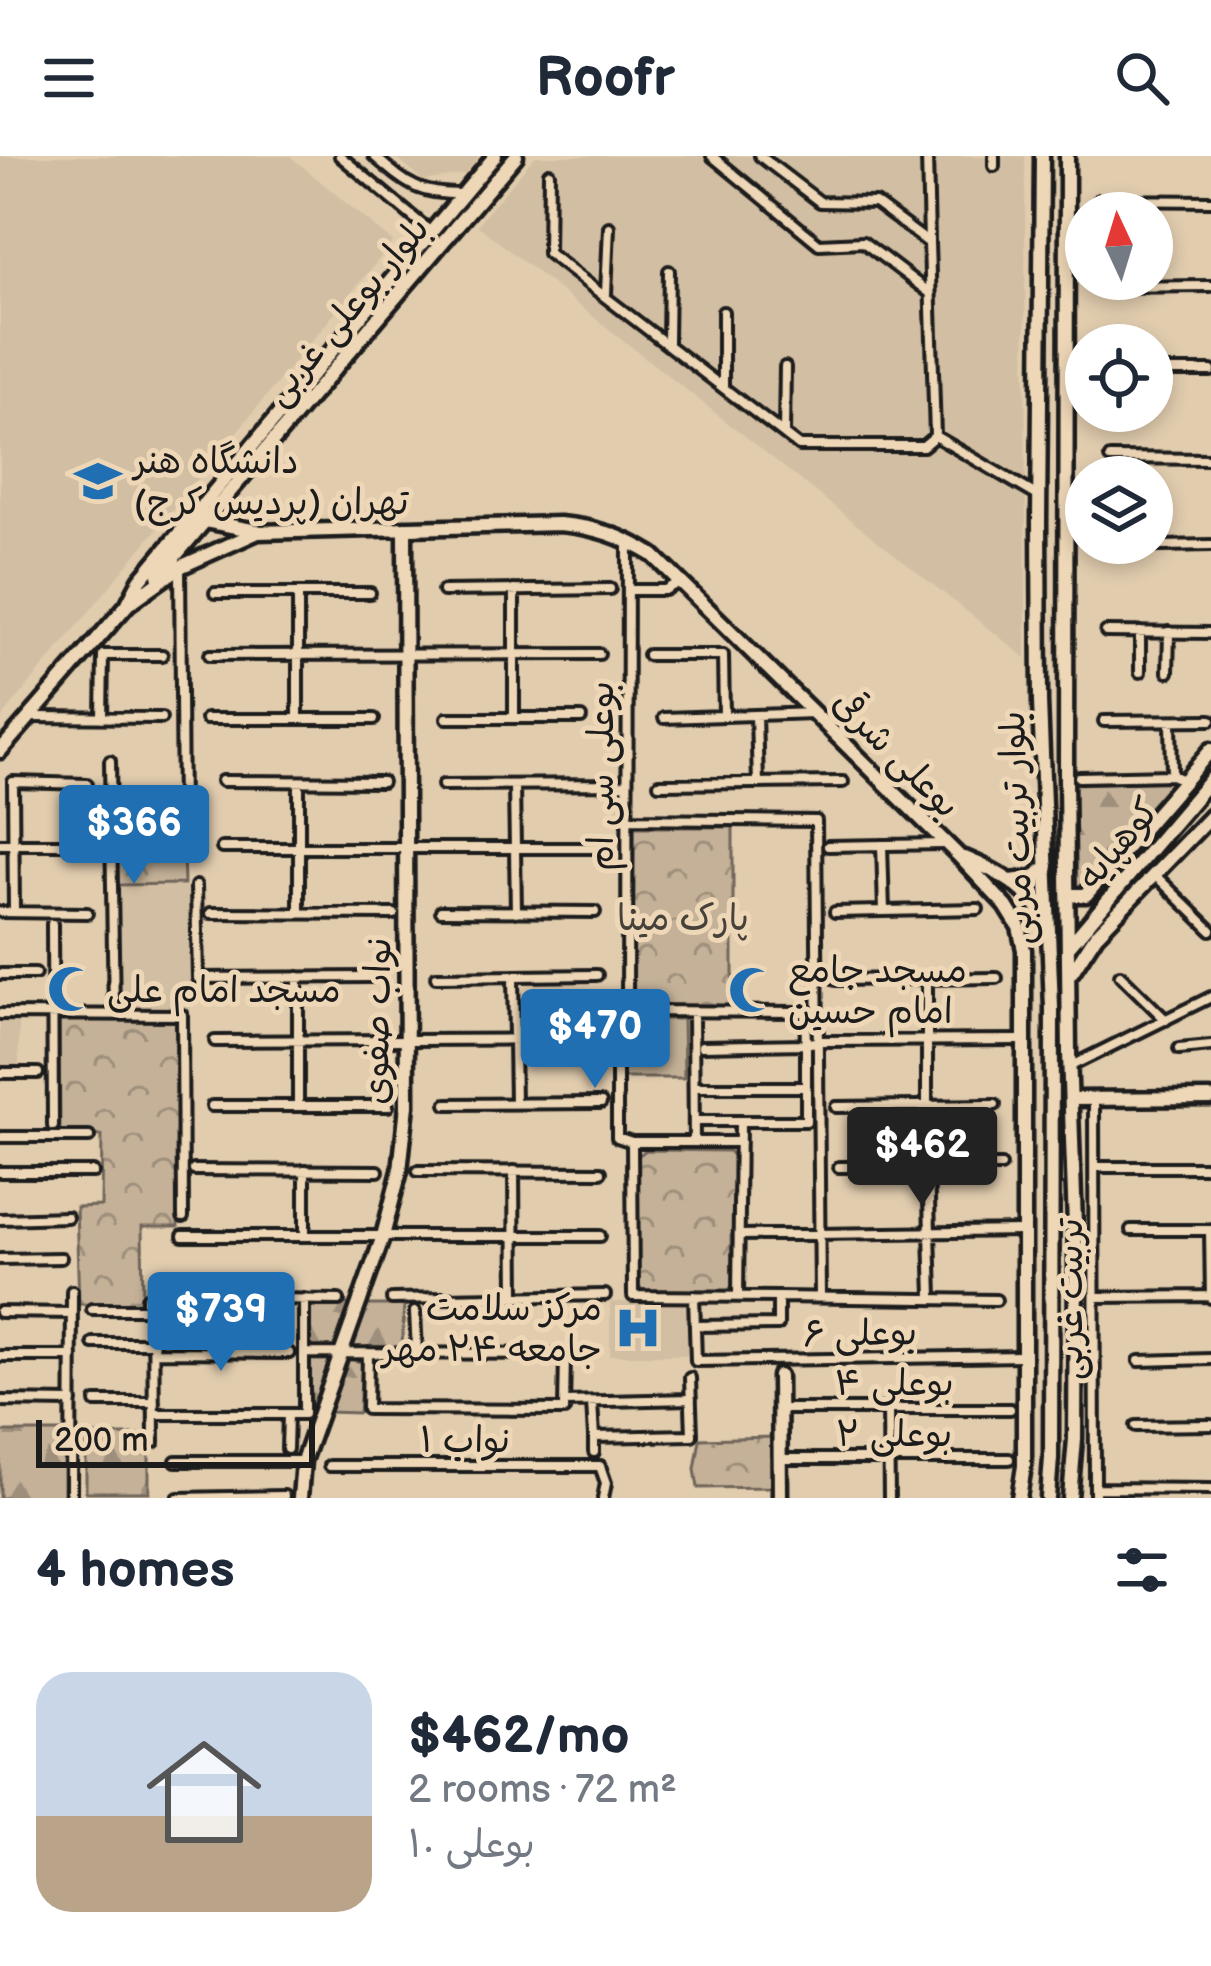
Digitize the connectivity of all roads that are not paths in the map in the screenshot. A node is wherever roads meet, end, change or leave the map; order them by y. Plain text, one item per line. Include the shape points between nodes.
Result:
1 (340, 156) edge
2 (374, 156) edge
3 (495, 156) edge
4 (516, 156) edge
5 (712, 156) edge
6 (760, 156) edge
7 (927, 156) edge
8 (1044, 156) edge
9 (1065, 156) edge
10 (549, 173) dead end
11 (1066, 192) edge
12 (462, 194) junction
13 (1043, 199) junction
14 (1065, 200) edge
15 (1173, 201) edge
16 (1211, 201) edge
17 (609, 227) dead end
18 (432, 232) junction
19 (929, 243) junction
20 (670, 271) dead end
21 (1173, 286) edge
22 (1211, 286) edge
23 (606, 294) junction
24 (931, 294) junction
25 (1066, 300) edge
26 (723, 312) dead end
27 (668, 343) junction
28 (785, 367) dead end
29 (1173, 371) edge
30 (1211, 371) edge
31 (723, 386) junction
32 (784, 434) junction
33 (934, 436) junction
34 (1173, 459) edge
35 (1211, 459) edge
36 (1039, 496) junction
37 (199, 519) junction
38 (405, 528) junction
39 (258, 532) junction
40 (628, 540) junction
41 (1211, 545) edge
42 (1173, 546) edge
43 (180, 567) junction
44 (682, 580) junction
45 (514, 590) junction
46 (610, 590) dead end
47 (628, 590) junction
48 (443, 591) dead end
49 (215, 592) dead end
50 (298, 593) junction
51 (370, 593) dead end
52 (128, 604) junction
53 (1106, 632) dead end
54 (1140, 632) junction
55 (1168, 632) junction
56 (1211, 633) edge
57 (599, 654) dead end
58 (162, 655) dead end
59 (514, 655) junction
60 (210, 656) dead end
61 (298, 656) junction
62 (407, 656) junction
63 (648, 656) dead end
64 (1140, 672) dead end
65 (1168, 672) dead end
66 (1067, 699) junction
67 (1040, 701) junction
68 (816, 713) junction
69 (756, 716) junction
70 (724, 717) junction
71 (28, 718) junction
72 (102, 718) junction
73 (161, 718) dead end
74 (446, 718) dead end
75 (514, 718) junction
76 (581, 718) dead end
77 (664, 718) dead end
78 (206, 719) dead end
79 (298, 719) junction
80 (374, 719) dead end
81 (1211, 720) edge
82 (1104, 721) dead end
83 (1171, 721) junction
84 (1211, 750) edge
85 (0, 751) edge
86 (110, 761) dead end
87 (1078, 777) dead end
88 (1179, 778) junction
89 (1211, 779) edge
90 (222, 782) dead end
91 (299, 782) junction
92 (382, 782) dead end
93 (843, 782) dead end
94 (758, 783) junction
95 (87, 784) dead end
96 (514, 784) junction
97 (627, 784) junction
98 (659, 784) dead end
99 (443, 785) dead end
100 (1170, 800) junction
101 (1189, 803) junction
102 (112, 816) junction
103 (1211, 816) edge
104 (1178, 817) junction
105 (627, 819) junction
106 (0, 844) edge
107 (14, 844) junction
108 (86, 844) dead end
109 (945, 844) junction
110 (882, 845) junction
111 (827, 846) dead end
112 (222, 848) dead end
113 (299, 848) junction
114 (407, 848) junction
115 (599, 848) dead end
116 (515, 849) junction
117 (958, 856) junction
118 (1047, 865) junction
119 (1154, 874) junction
120 (1011, 881) junction
121 (196, 886) dead end
122 (1068, 895) junction
123 (1086, 895) junction
124 (978, 909) dead end
125 (441, 911) dead end
126 (884, 911) junction
127 (0, 912) edge
128 (14, 912) junction
129 (516, 912) junction
130 (595, 912) dead end
131 (835, 912) dead end
132 (87, 913) dead end
133 (211, 913) dead end
134 (299, 914) junction
135 (394, 914) dead end
136 (1089, 921) junction
137 (52, 923) dead end
138 (1049, 928) junction
139 (1211, 930) edge
140 (1069, 946) junction
141 (0, 974) edge
142 (34, 974) dead end
143 (598, 975) dead end
144 (1120, 975) dead end
145 (371, 976) dead end
146 (513, 976) junction
147 (298, 977) junction
148 (436, 977) dead end
149 (997, 978) dead end
150 (926, 979) junction
151 (1069, 979) junction
152 (836, 980) dead end
153 (1211, 997) edge
154 (627, 1012) junction
155 (693, 1013) junction
156 (0, 1014) edge
157 (52, 1014) junction
158 (114, 1014) junction
159 (1166, 1020) junction
160 (601, 1039) dead end
161 (215, 1040) dead end
162 (298, 1040) junction
163 (407, 1040) junction
164 (514, 1040) junction
165 (926, 1040) junction
166 (1025, 1040) junction
167 (818, 1041) junction
168 (806, 1044) junction
169 (702, 1046) dead end
170 (1211, 1046) edge
171 (1179, 1049) dead end
172 (1069, 1067) junction
173 (0, 1073) edge
174 (38, 1073) dead end
175 (694, 1087) junction
176 (806, 1087) junction
177 (1211, 1098) edge
178 (1071, 1099) junction
179 (1094, 1099) junction
180 (514, 1103) junction
181 (601, 1103) dead end
182 (447, 1105) dead end
183 (995, 1105) dead end
184 (212, 1106) dead end
185 (298, 1106) junction
186 (388, 1106) dead end
187 (927, 1106) junction
188 (836, 1107) dead end
189 (694, 1121) junction
190 (740, 1122) junction
191 (53, 1126) dead end
192 (0, 1137) edge
193 (89, 1137) dead end
194 (632, 1142) junction
195 (694, 1142) junction
196 (740, 1142) junction
197 (1001, 1166) dead end
198 (839, 1167) dead end
199 (1095, 1167) junction
200 (1211, 1167) edge
201 (928, 1168) junction
202 (194, 1170) dead end
203 (305, 1170) junction
204 (378, 1171) dead end
205 (418, 1171) dead end
206 (514, 1171) junction
207 (0, 1172) edge
208 (93, 1172) dead end
209 (601, 1172) dead end
210 (67, 1217) dead end
211 (184, 1217) dead end
212 (0, 1219) edge
213 (1131, 1230) dead end
214 (1211, 1230) edge
215 (929, 1231) junction
216 (1024, 1231) junction
217 (820, 1232) junction
218 (742, 1234) junction
219 (183, 1236) dead end
220 (305, 1236) junction
221 (383, 1236) junction
222 (515, 1236) junction
223 (600, 1236) dead end
224 (1049, 1254) junction
225 (1076, 1254) junction
226 (0, 1258) edge
227 (61, 1258) dead end
228 (72, 1292) dead end
229 (604, 1295) dead end
230 (694, 1296) junction
231 (738, 1296) junction
232 (153, 1297) junction
233 (515, 1297) junction
234 (778, 1297) junction
235 (820, 1297) junction
236 (932, 1297) junction
237 (1096, 1297) junction
238 (1211, 1297) edge
239 (304, 1299) junction
240 (392, 1299) dead end
241 (339, 1300) dead end
242 (996, 1300) dead end
243 (92, 1309) dead end
244 (0, 1312) edge
245 (415, 1312) dead end
246 (72, 1313) junction
247 (695, 1326) junction
248 (93, 1343) dead end
249 (154, 1347) junction
250 (289, 1352) dead end
251 (304, 1353) junction
252 (339, 1353) junction
253 (368, 1353) junction
254 (417, 1353) junction
255 (0, 1356) edge
256 (72, 1356) junction
257 (1024, 1356) junction
258 (1211, 1359) edge
259 (1139, 1361) dead end
260 (778, 1376) dead end
261 (690, 1378) dead end
262 (691, 1399) junction
263 (0, 1401) edge
264 (72, 1402) junction
265 (96, 1402) dead end
266 (154, 1402) junction
267 (592, 1402) junction
268 (564, 1406) junction
269 (1010, 1408) dead end
270 (779, 1409) junction
271 (888, 1409) junction
272 (154, 1414) junction
273 (288, 1414) junction
274 (1211, 1425) edge
275 (1136, 1426) dead end
276 (594, 1437) junction
277 (154, 1442) dead end
278 (287, 1450) dead end
279 (594, 1452) dead end
280 (780, 1459) junction
281 (1009, 1459) dead end
282 (889, 1460) junction
283 (176, 1461) dead end
284 (303, 1461) junction
285 (329, 1466) dead end
286 (1211, 1489) edge
287 (1096, 1493) edge
288 (284, 1496) edge
289 (71, 1498) edge
290 (178, 1498) edge
291 (300, 1498) edge
292 (603, 1498) edge
293 (781, 1498) edge
294 (889, 1498) edge
295 (1019, 1498) edge
296 (1048, 1498) edge
297 (1070, 1498) edge

1 - 18 street
2 - 12 street via 412,188
3 - 12 street, بلوار بوعلی غربی
4 - 37 street, بلوار بوعلی غربی
5 - 24 street via 819,244 863,242
6 - 19 street via 820,202 875,203
7 - 19 street
8 - 9 street via 1054,163
8 - 13 street, بلوار تربیت مربی
9 - 11 street, بلوار تربیت مربی
10 - 23 street via 548,253
12 - 18 street, بلوار بوعلی غربی
13 - 14 street via 1055,190
13 - 36 street, بلوار تربیت مربی
15 - 16 street
17 - 23 street
18 - 37 street, بلوار بوعلی غربی
19 - 24 street
20 - 27 street
21 - 22 street
23 - 27 street
24 - 33 street
25 - 66 street, بلوار تربیت مربی
26 - 31 street
27 - 31 street
28 - 32 street
29 - 30 street
31 - 32 street
32 - 33 street via 799,446 923,446
33 - 36 street
34 - 35 street
36 - 67 street, بلوار تربیت مربی
37 - 39 street
37 - 52 street, بلوار بوعلی غربی
38 - 39 street, بوعلی شرقی
38 - 40 street, بوعلی شرقی via 559,524
38 - 62 street, نواب صفوی
39 - 43 street
40 - 44 street, بوعلی شرقی
40 - 47 street, بوعلی سی ام
41 - 42 street
43 - 52 street
43 - 102 street via 182,816
44 - 47 street via 665,590
44 - 68 street, بوعلی شرقی
45 - 46 street
45 - 48 street
45 - 59 street
47 - 97 street, بوعلی سی ام
49 - 50 street
50 - 51 street
50 - 61 street
52 - 71 street
53 - 54 street
54 - 55 street
54 - 64 street
55 - 56 street
55 - 65 street
57 - 59 street
58 - 72 street via 103,655
59 - 62 street
59 - 75 street
60 - 61 street
61 - 62 street
61 - 79 street
62 - 114 street, نواب صفوی
63 - 70 street via 723,655
66 - 67 street via 1054,690
66 - 122 street, بلوار تربیت مربی
67 - 118 street, بلوار تربیت مربی
68 - 69 street
68 - 109 street, بوعلی شرقی
69 - 70 street
69 - 94 street
70 - 77 street
71 - 72 street
71 - 85 street
72 - 73 street
74 - 75 street
75 - 76 street
78 - 79 street
79 - 80 street
81 - 83 street
82 - 83 street
83 - 88 street
84 - 88 street, کوهپایه
86 - 102 street
87 - 88 street
88 - 100 street, کوهپایه
89 - 101 street, کوهپایه
90 - 91 street
91 - 92 street
91 - 113 street
93 - 94 street
94 - 98 street
95 - 107 street via 13,782
96 - 97 street
96 - 99 street
96 - 116 street
97 - 105 street, بوعلی سی ام
100 - 101 street
100 - 104 street
100 - 123 street, کوهپایه
101 - 104 street, کوهپایه
102 - 158 street
103 - 119 street
104 - 136 street, کوهپایه
105 - 154 street, بوعلی سی ام
105 - 167 street via 816,820
106 - 107 street
107 - 108 street
107 - 128 street
109 - 110 street
109 - 117 street, بوعلی شرقی
110 - 111 street
110 - 126 street
112 - 113 street
113 - 114 street
113 - 134 street
114 - 116 street
114 - 163 street, نواب صفوی
115 - 116 street
116 - 129 street
117 - 120 street
117 - 166 street, بوعلی شرقی via 1019,927
118 - 120 street via 1034,878
118 - 138 street, بلوار تربیت مربی
119 - 139 street
119 - 151 street via 1096,935
120 - 138 street
121 - 147 street via 198,978
122 - 123 street, کوهپایه
122 - 140 street, بلوار تربیت مربی
123 - 136 street via 1073,914
124 - 126 street
125 - 129 street
126 - 131 street
127 - 128 street
128 - 132 street
129 - 130 street
133 - 134 street
134 - 135 street
136 - 140 street, کوهپایه
137 - 157 street
138 - 224 street, بلوار تربیت مربی
140 - 151 street, بلوار تربیت مربی
141 - 142 street
143 - 146 street
144 - 159 street
145 - 147 street
146 - 148 street
146 - 164 street
147 - 162 street
149 - 150 street
150 - 152 street
150 - 165 street
151 - 172 street, بلوار تربیت مربی
153 - 159 street
154 - 155 street
154 - 194 street, بوعلی سی ام via 616,1036 616,1138
155 - 168 street via 805,1012
155 - 175 street
156 - 157 street
157 - 158 street
157 - 191 street
158 - 211 street via 182,1015
159 - 172 street
160 - 164 street
161 - 162 street
162 - 163 street
162 - 185 street
163 - 164 street
163 - 221 street, نواب صفوی via 400,1171
164 - 180 street
165 - 166 street
165 - 167 street
165 - 187 street
166 - 216 street, بوعلی شرقی
167 - 168 street
167 - 217 street
168 - 169 street
168 - 176 street
170 - 171 street
172 - 178 street, بلوار تربیت مربی
173 - 174 street
175 - 176 street
175 - 189 street
176 - 190 street via 806,1120
177 - 179 street
178 - 179 street
178 - 225 street, بلوار تربیت مربی
179 - 199 street, تربیت غربی
180 - 181 street
180 - 182 street
183 - 187 street
184 - 185 street
185 - 186 street
187 - 188 street
189 - 190 street
189 - 195 street
190 - 196 street
192 - 193 street
194 - 195 street
194 - 230 street via 633,1296
195 - 196 street
196 - 218 street
197 - 201 street
198 - 201 street
199 - 200 street
199 - 237 street, تربیت غربی
201 - 215 street
202 - 203 street
203 - 204 street
203 - 220 street
205 - 206 street
206 - 209 street
206 - 222 street
207 - 208 street
210 - 212 street
213 - 214 street
214 - 238 street
215 - 216 street
215 - 217 street
215 - 236 street
216 - 257 street, بوعلی شرقی
217 - 218 street
217 - 235 street
218 - 231 street
219 - 220 street
220 - 221 street
221 - 222 street
221 - 252 street, نواب صفوی
222 - 223 street
222 - 233 street
224 - 225 street via 1062,1277
224 - 296 street, بلوار تربیت مربی
225 - 297 street, بلوار تربیت مربی
226 - 227 street
228 - 246 street
229 - 233 street
230 - 231 street
230 - 247 street
231 - 234 street
232 - 239 street
232 - 243 street via 147,1309
232 - 249 street
233 - 240 street
234 - 235 street
234 - 247 street via 778,1324
235 - 236 street
236 - 242 street
237 - 238 street
237 - 287 street, تربیت غربی
239 - 241 street
239 - 251 street
244 - 246 street
245 - 254 street
246 - 256 street
247 - 257 street, بوعلی ۶ via 696,1361
248 - 249 street
249 - 250 street
249 - 266 street
251 - 252 street
251 - 273 street via 304,1414
252 - 253 street
252 - 284 street, نواب صفوی
253 - 254 street
253 - 268 street via 367,1409
254 - 268 street via 565,1354
255 - 256 street
256 - 264 street
257 - 295 street, بوعلی شرقی
258 - 259 street
260 - 270 street
261 - 262 street
262 - 267 street
262 - 276 street via 692,1435
263 - 264 street
264 - 289 street
265 - 266 street
266 - 272 street
267 - 268 street
267 - 276 street
269 - 271 street, بوعلی ۴
270 - 271 street, بوعلی ۴
270 - 280 street
271 - 282 street
272 - 273 street
272 - 277 street
273 - 278 street
274 - 275 street
276 - 279 street
280 - 282 street, بوعلی ۲
280 - 293 street
281 - 282 street, بوعلی ۲
282 - 294 street
283 - 284 street
284 - 291 street, نواب صفوی
285 - 292 street, نواب ۱ via 601,1466
286 - 287 street
288 - 290 street

